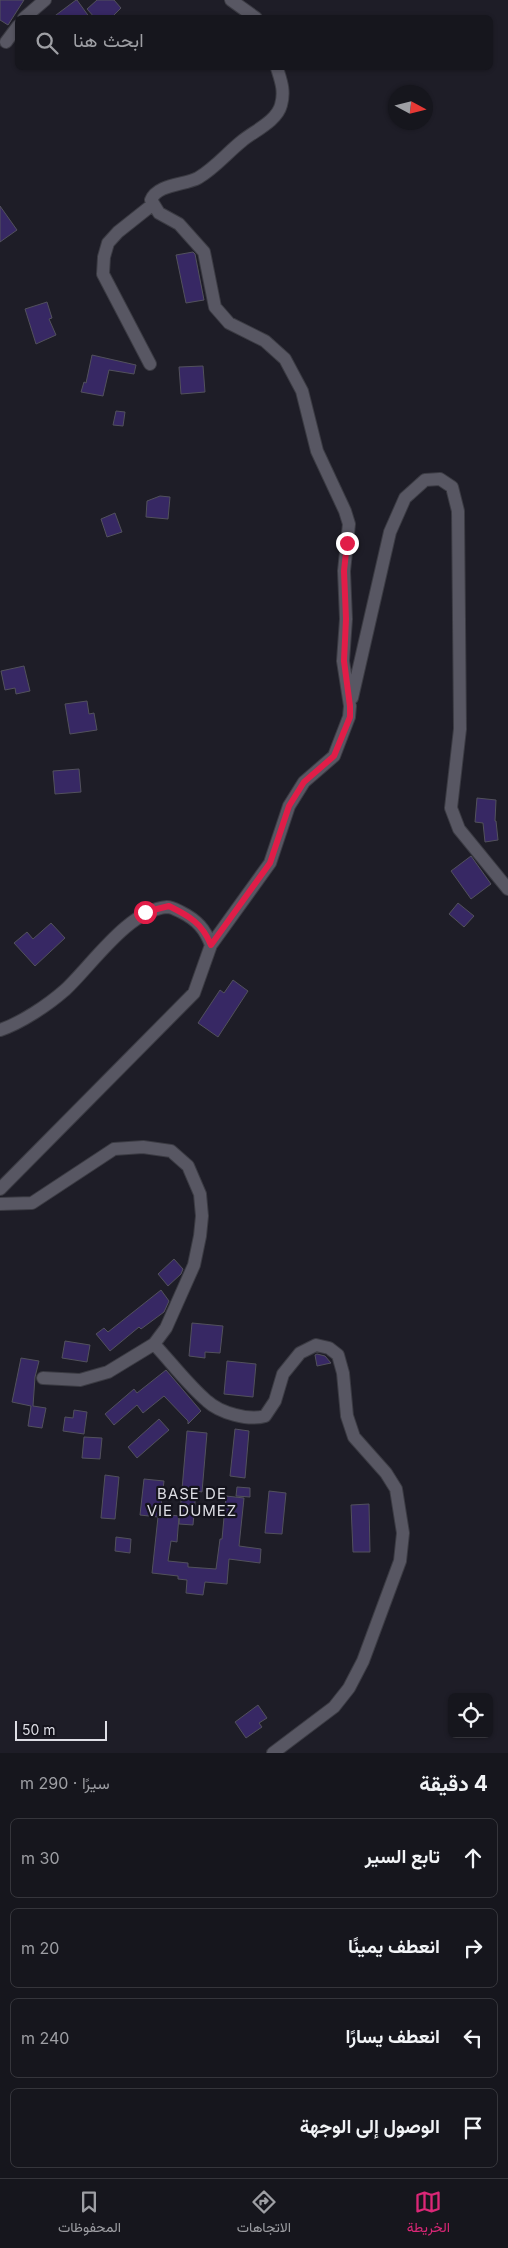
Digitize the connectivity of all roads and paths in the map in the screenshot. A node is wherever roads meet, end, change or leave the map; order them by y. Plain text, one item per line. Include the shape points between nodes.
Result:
1 (45, 0) edge
2 (230, 0) edge
3 (28, 15) edge
4 (252, 15) edge
5 (15, 30) edge
6 (6, 42) dead end
7 (278, 70) edge
8 (152, 205) junction
9 (150, 364) dead end
10 (350, 706) junction
11 (508, 889) edge
12 (211, 945) junction
13 (0, 1030) edge
14 (0, 1189) edge
15 (0, 1204) edge
16 (154, 1344) junction
17 (44, 1378) dead end
18 (274, 1753) edge

1 - 3 street
2 - 4 street
5 - 6 street
7 - 8 street via 284,89 281,107 262,128 197,178 153,195
8 - 9 street via 108,243 103,274
8 - 10 street via 159,214 179,224 204,252 215,307 229,323 264,341 285,359 302,391 316,451 349,524 344,571 344,661
10 - 11 street via 390,532 405,498 425,480 440,479 452,487 458,511 460,729 451,808 459,829
10 - 12 street via 350,717 334,756 304,782 289,806 270,863
12 - 13 street via 206,931 193,918 169,906 145,912 106,944 64,990 15,1025
12 - 14 street via 194,993
15 - 16 street via 32,1203 114,1149 143,1147 171,1151 188,1166 200,1194 200,1236 184,1292
16 - 17 street via 108,1372 80,1380
16 - 18 street via 208,1402 221,1409 258,1418 265,1416 275,1401 283,1374 300,1353 316,1345 329,1348 338,1355 343,1373 346,1416 354,1437 396,1489 403,1533 400,1561 363,1661 349,1688 334,1707

